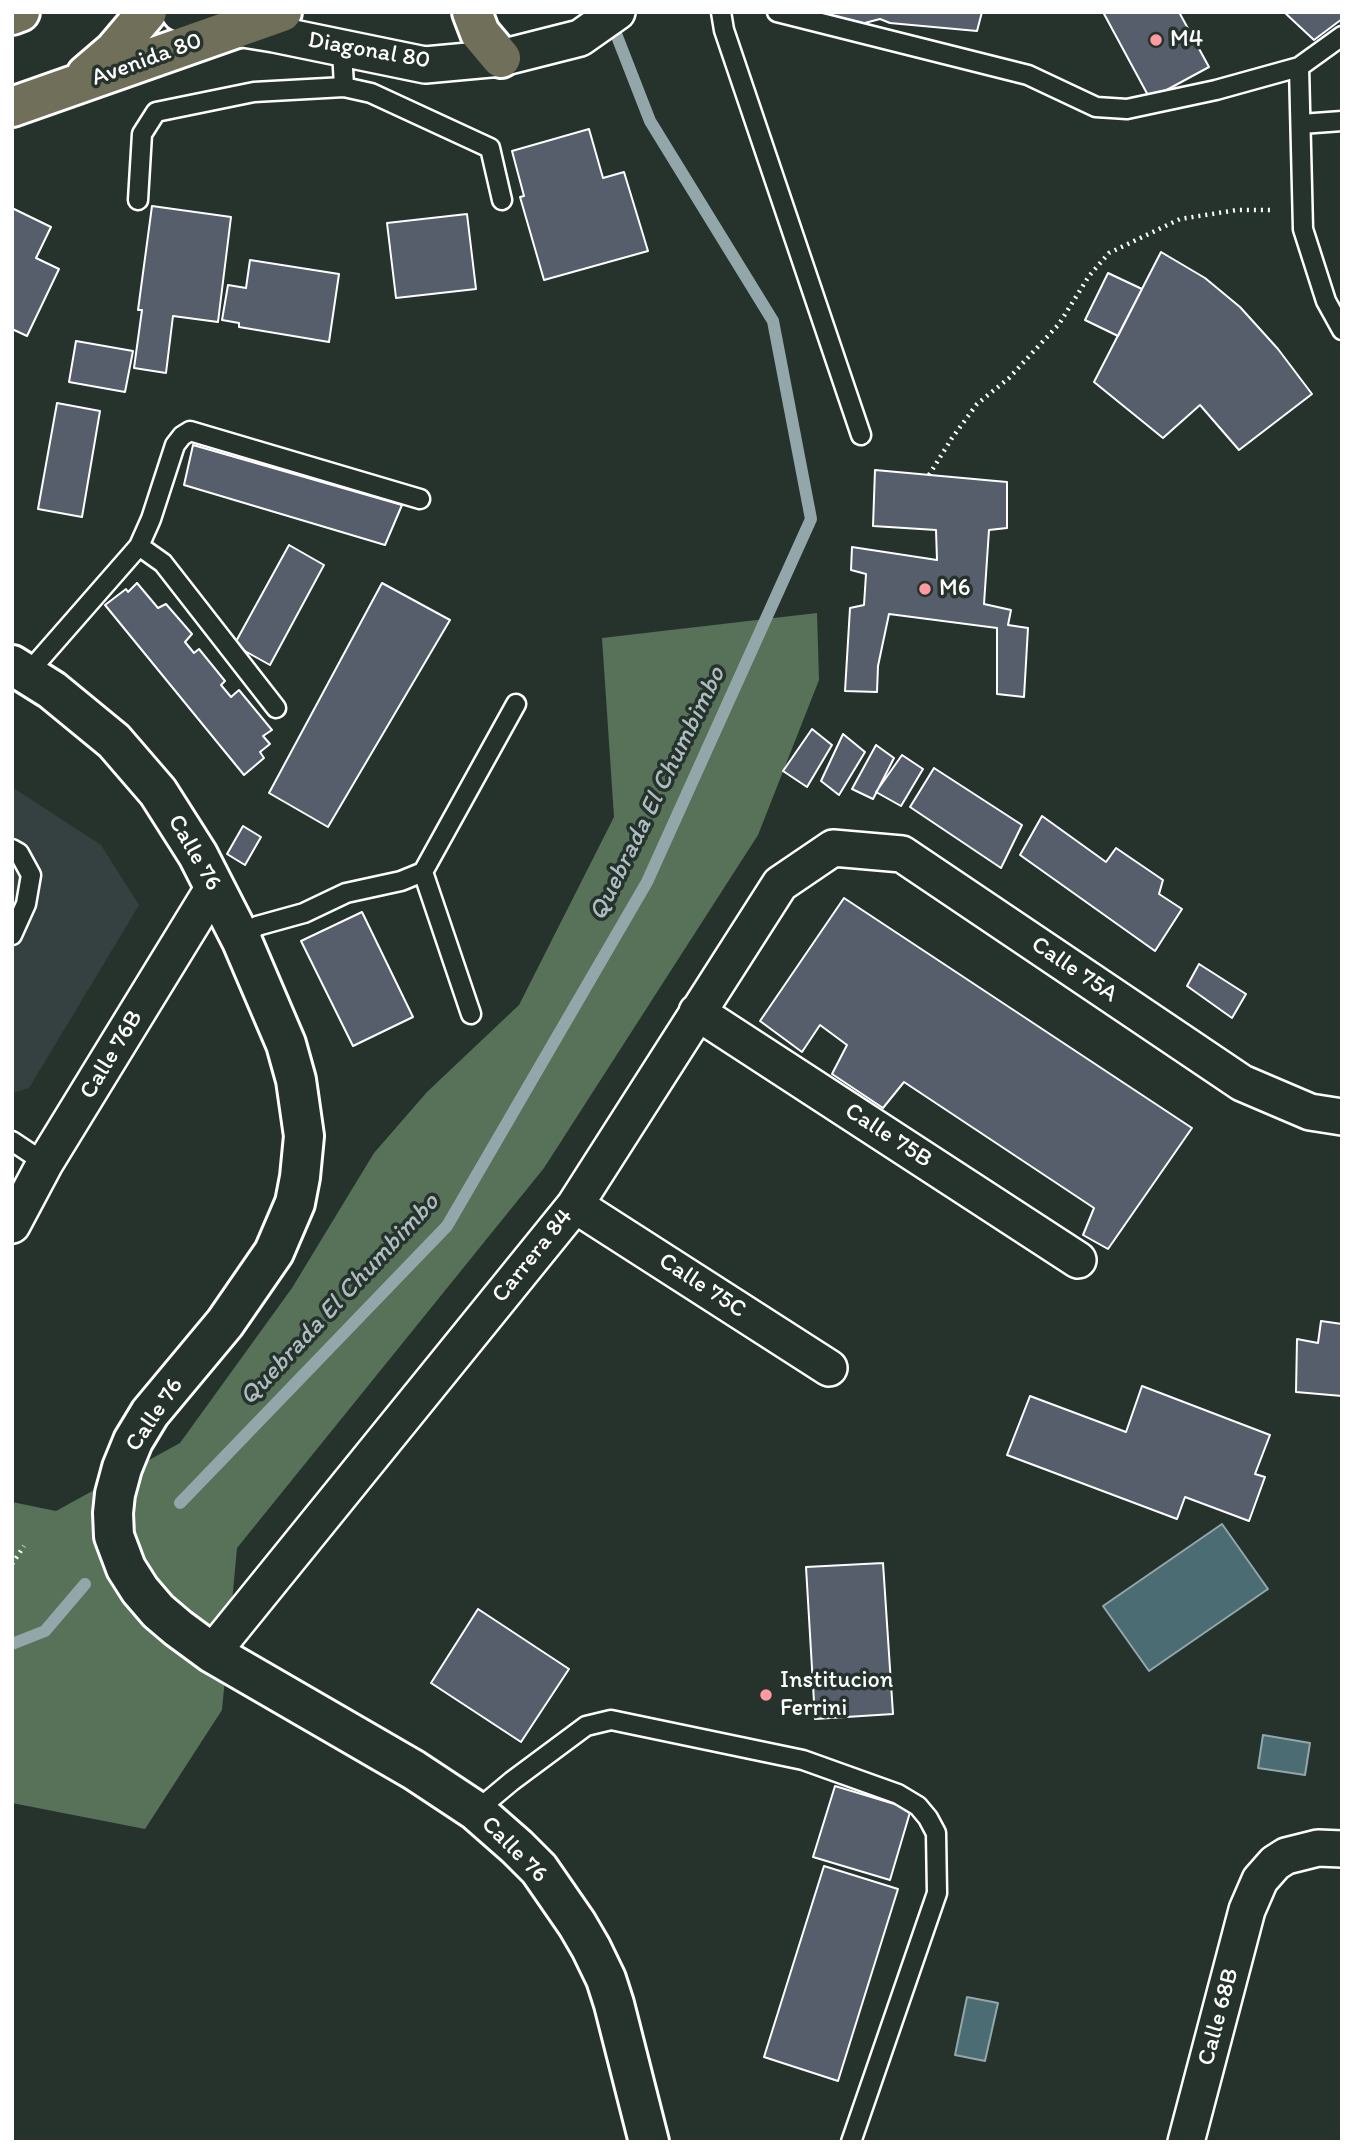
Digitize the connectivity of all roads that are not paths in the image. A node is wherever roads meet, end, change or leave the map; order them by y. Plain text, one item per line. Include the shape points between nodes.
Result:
1 (20, 12) edge
2 (147, 12) edge
3 (181, 12) edge
4 (282, 12) edge
5 (472, 12) edge
6 (617, 12) edge
7 (721, 12) edge
8 (777, 12) edge
9 (12, 15) edge
10 (237, 28) junction
11 (1342, 36) edge
12 (342, 49) junction
13 (501, 58) junction
14 (1299, 67) junction
15 (71, 87) junction
16 (344, 88) junction
17 (12, 107) edge
18 (1342, 121) edge
19 (1301, 124) junction
20 (138, 200) dead end
21 (502, 200) dead end
22 (1342, 330) edge
23 (861, 435) dead end
24 (420, 499) dead end
25 (139, 546) junction
26 (20, 669) edge
27 (516, 705) dead end
28 (276, 708) dead end
29 (833, 848) joint
30 (12, 849) edge
31 (423, 872) junction
32 (214, 887) junction
33 (12, 935) edge
34 (242, 941) junction
35 (697, 1012) junction
36 (471, 1014) dead end
37 (1326, 1115) edge
38 (12, 1141) edge
39 (45, 1163) junction
40 (575, 1205) junction
41 (12, 1225) edge
42 (1078, 1259) dead end
43 (828, 1367) dead end
44 (212, 1653) junction
45 (476, 1811) junction
46 (1342, 1849) edge
47 (649, 2142) edge
48 (851, 2142) edge
49 (1186, 2142) edge

1 - 9 main road
2 - 15 main road via 114,51
3 - 10 street
4 - 10 main road, Avenida 80
5 - 13 main road via 480,33
6 - 13 street, Diagonal 80 via 580,38
7 - 23 lane
8 - 14 lane via 1028,75 1096,107 1127,109
10 - 12 street, Diagonal 80
10 - 15 main road, Avenida 80
11 - 14 lane
12 - 13 street, Diagonal 80 via 425,65
12 - 16 lane
14 - 19 lane
15 - 17 main road, Avenida 80
16 - 20 lane via 254,92 156,112 142,134
16 - 21 lane via 371,93 490,148
18 - 19 lane
19 - 22 lane via 1303,229 1326,301
24 - 25 lane via 190,431 175,445
25 - 26 lane
25 - 28 lane via 163,564
26 - 32 street, Calle 76 via 95,724 135,764 180,826
27 - 31 lane
29 - 35 street, Carrera 84 via 780,884
29 - 37 street, Calle 75A via 902,855 1242,1083
30 - 33 lane via 31,875 26,905
31 - 34 lane via 346,893 304,913 257,926
31 - 36 lane
32 - 34 street, Calle 76
32 - 39 street, Calle 76B
34 - 44 street, Calle 76 via 286,1044 296,1080 304,1136 295,1203 262,1272 133,1441 118,1481 113,1513 114,1536 140,1590 158,1611
35 - 40 street, Carrera 84
35 - 42 street, Calle 75B
38 - 39 lane
39 - 41 street, Calle 76B
40 - 43 street, Calle 75C
40 - 44 street, Carrera 84
44 - 45 street, Calle 76 via 372,1744
45 - 47 street, Calle 76 via 539,1869 591,1948 614,2004
45 - 48 lane via 586,1726 611,1720 803,1759 898,1794 918,1806 936,1833 937,1893
46 - 49 street, Calle 68B via 1318,1848 1286,1856 1260,1880 1247,1910

